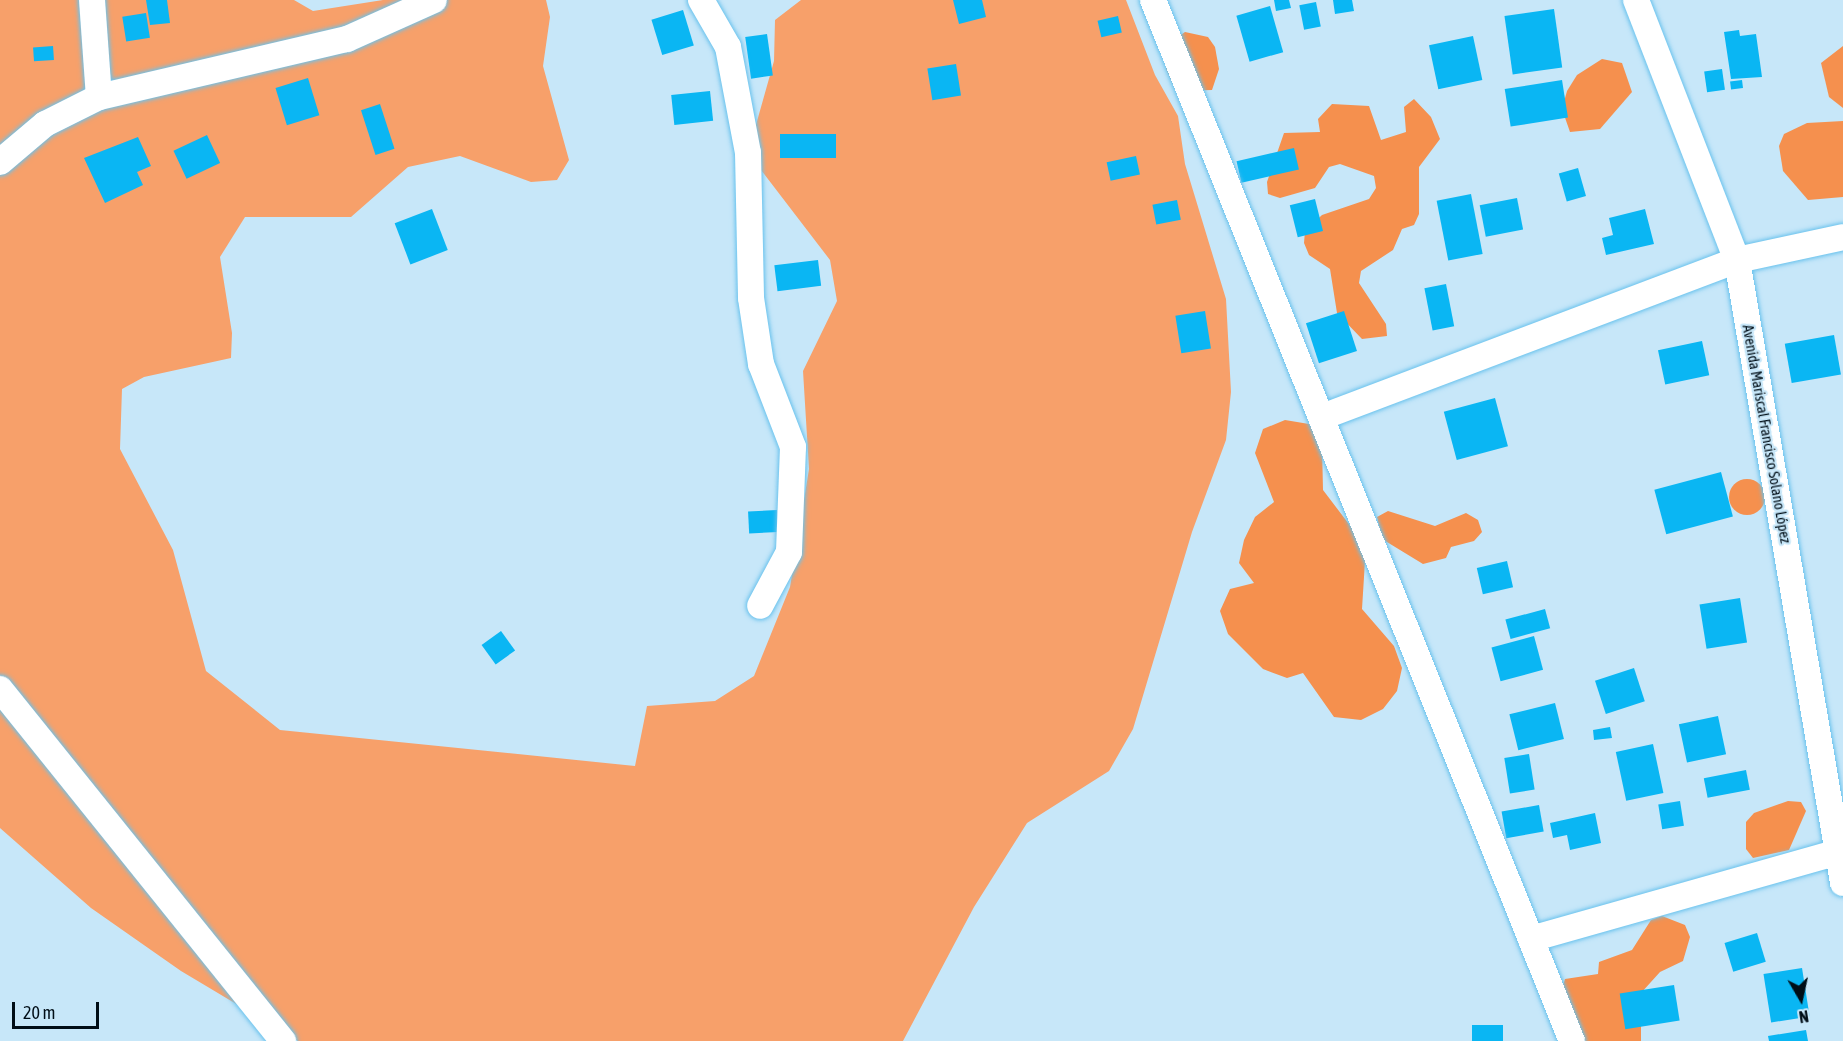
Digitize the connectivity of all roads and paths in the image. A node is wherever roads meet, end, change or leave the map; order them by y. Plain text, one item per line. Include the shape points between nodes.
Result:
1 (92, 0) edge
2 (434, 0) edge
3 (701, 0) edge
4 (1153, 0) edge
5 (1636, 0) edge
6 (99, 97) junction
7 (0, 162) edge
8 (1843, 237) edge
9 (1737, 260) junction
10 (1322, 417) junction
11 (760, 606) dead end
12 (0, 689) edge
13 (1840, 852) edge
14 (1843, 884) edge
15 (1532, 939) junction
16 (283, 1041) edge
17 (1572, 1041) edge

1 - 6 street
2 - 6 street via 347,39
3 - 11 street via 728,47 748,153 751,298 761,364 793,447 789,552
4 - 10 street
5 - 9 street, Avenida Mariscal Francisco Solano López
6 - 7 street via 45,124
8 - 9 street
9 - 10 street
9 - 13 street, Avenida Mariscal Francisco Solano López
10 - 15 street
12 - 16 street
13 - 14 street, Avenida Mariscal Francisco Solano López
13 - 15 street
15 - 17 street

